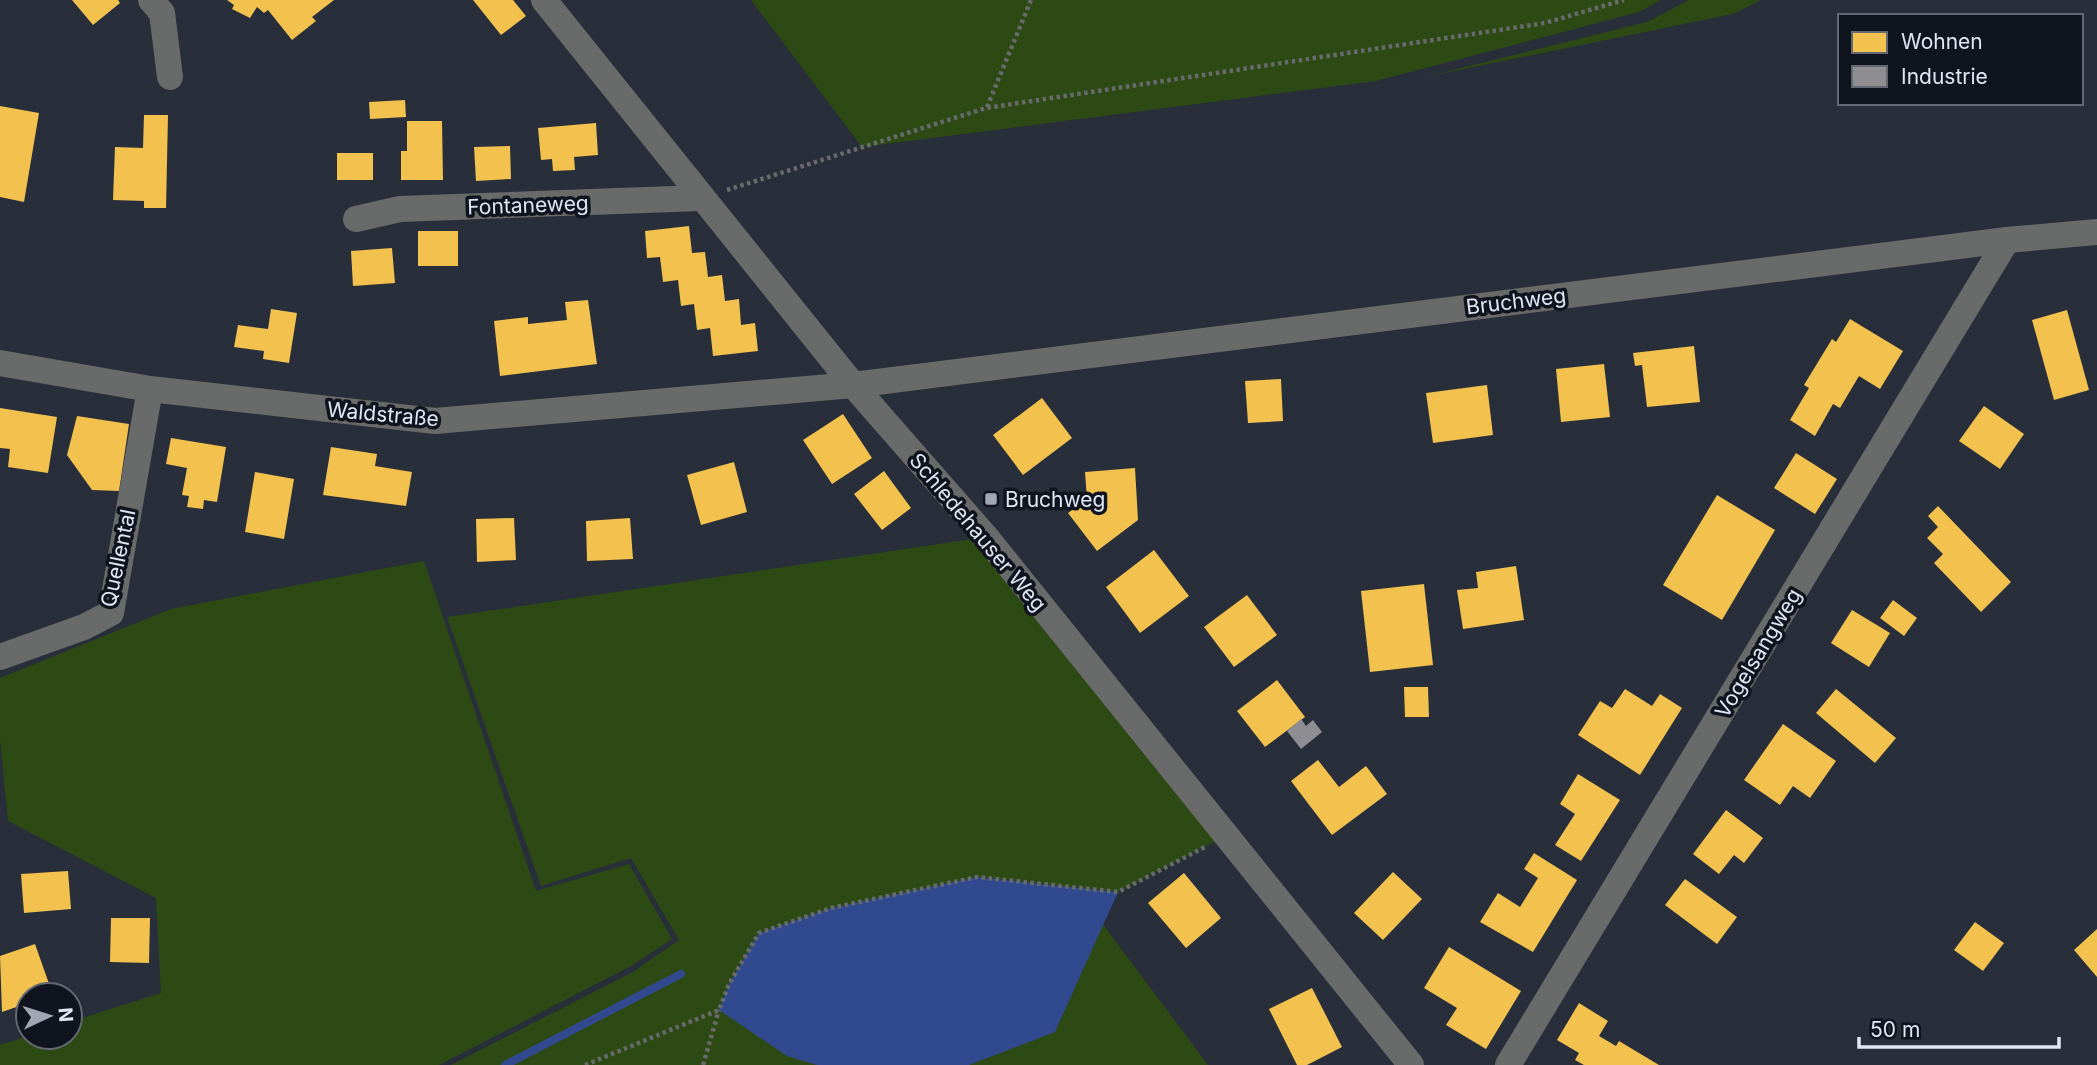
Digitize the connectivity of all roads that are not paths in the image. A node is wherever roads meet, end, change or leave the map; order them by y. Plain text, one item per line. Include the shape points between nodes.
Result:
1 (151, 0) edge
2 (544, 0) edge
3 (170, 77) dead end
4 (701, 198) junction
5 (356, 219) dead end
6 (2097, 232) edge
7 (2007, 240) junction
8 (0, 363) edge
9 (853, 385) junction
10 (150, 389) junction
11 (0, 657) edge
12 (1411, 1065) edge
13 (1508, 1065) edge

1 - 3 street via 162,13
2 - 4 street, Schledehauser Weg
4 - 5 street, Fontaneweg via 400,209
4 - 9 street, Schledehauser Weg
6 - 7 street, Bruchweg
7 - 9 street, Bruchweg
7 - 13 street, Vogelsangweg
8 - 10 street, Waldstraße
9 - 10 street, Waldstraße via 435,421
9 - 12 street, Schledehauser Weg via 985,537
10 - 11 street, Quellental via 111,613

